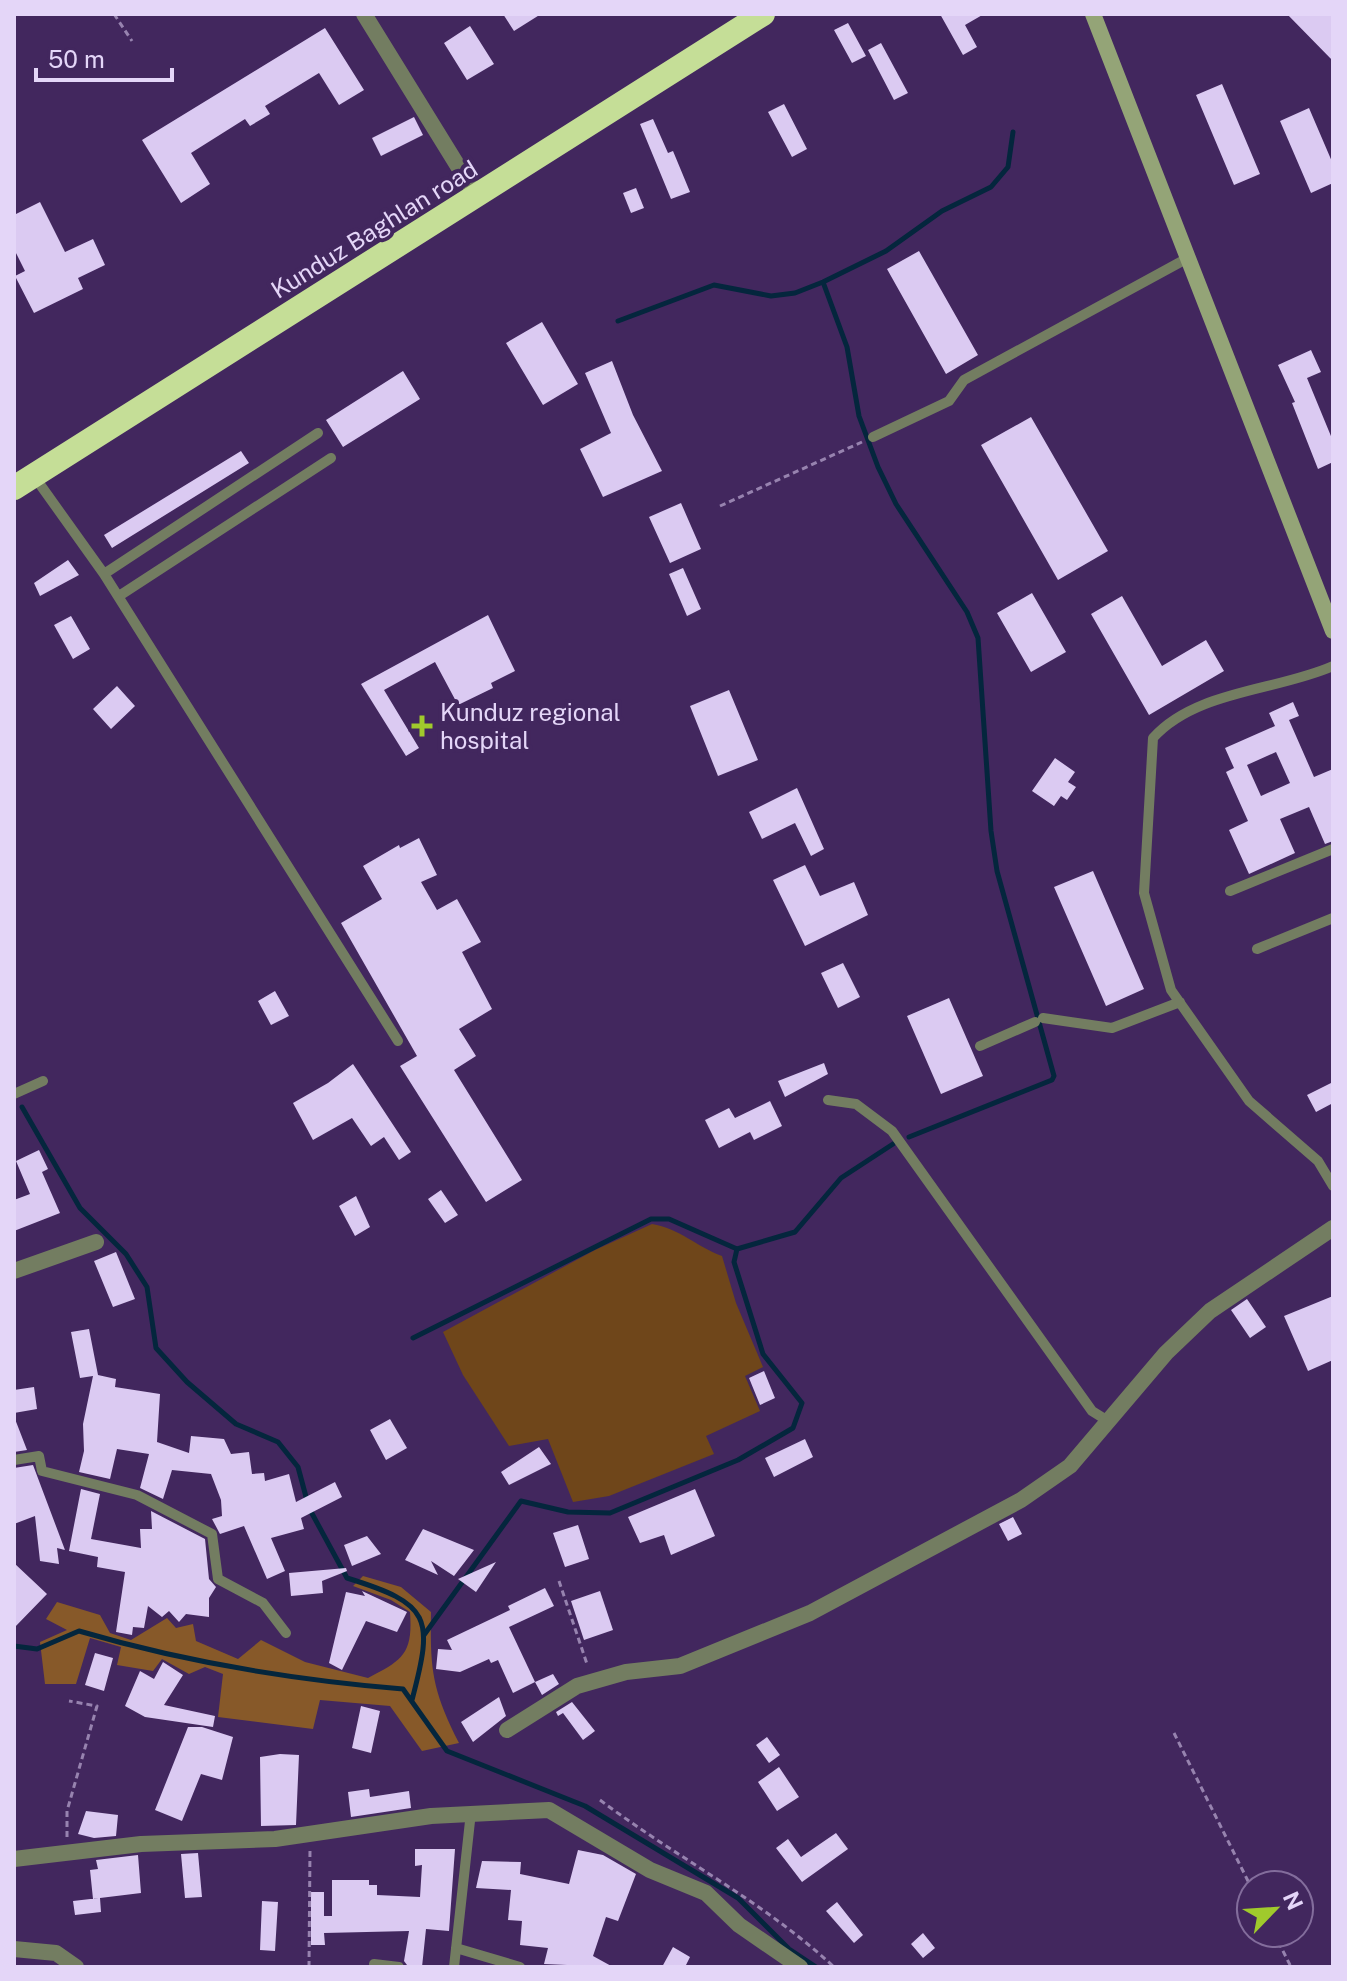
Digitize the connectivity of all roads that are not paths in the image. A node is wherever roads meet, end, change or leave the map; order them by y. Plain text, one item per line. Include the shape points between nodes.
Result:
1 (364, 14) edge
2 (763, 14) edge
3 (1093, 14) edge
4 (477, 197) junction
5 (1186, 259) junction
6 (318, 433) dead end
7 (873, 437) dead end
8 (331, 458) dead end
9 (24, 482) edge
10 (104, 574) junction
11 (119, 596) junction
12 (1333, 631) edge
13 (1333, 666) edge
14 (1333, 849) edge
15 (1230, 891) dead end
16 (1333, 918) edge
17 (1257, 949) dead end
18 (1180, 1002) junction
19 (398, 1041) dead end
20 (980, 1046) dead end
21 (43, 1081) dead end
22 (14, 1094) edge
23 (828, 1100) dead end
24 (1333, 1186) edge
25 (1333, 1228) edge
26 (96, 1242) dead end
27 (14, 1271) edge
28 (1108, 1421) junction
29 (14, 1460) edge
30 (286, 1633) dead end
31 (507, 1730) dead end
32 (471, 1812) junction
33 (14, 1859) edge
34 (456, 1948) junction
35 (14, 1949) edge
36 (374, 1964) dead end
37 (76, 1967) edge
38 (399, 1967) edge
39 (454, 1967) edge
40 (520, 1967) edge
41 (800, 1967) edge

1 - 4 street
2 - 4 highway, Kunduz Baghlan road
3 - 5 street
4 - 9 highway, Kunduz Baghlan road
5 - 7 lane via 964,380 949,401
5 - 12 street
6 - 10 lane
8 - 11 lane
9 - 10 lane
10 - 11 lane
11 - 19 lane
13 - 18 lane via 1248,689 1167,722 1153,738 1144,893 1171,990
14 - 15 lane
16 - 17 lane
18 - 20 lane via 1112,1028 1039,1020
18 - 24 lane via 1249,1101 1318,1161
21 - 22 lane
23 - 28 lane via 856,1104 892,1131 1092,1411
25 - 28 street via 1210,1311
26 - 27 street
28 - 31 street via 1070,1466 1021,1500 810,1613 680,1666 626,1672 577,1686
29 - 30 lane via 39,1456 42,1471 137,1495 212,1534 218,1579 263,1603
32 - 33 street via 310,1834 141,1844
32 - 34 lane
32 - 41 street via 549,1810 650,1870 706,1893 739,1925
34 - 39 lane
34 - 40 lane
35 - 37 street via 56,1953
36 - 38 lane

